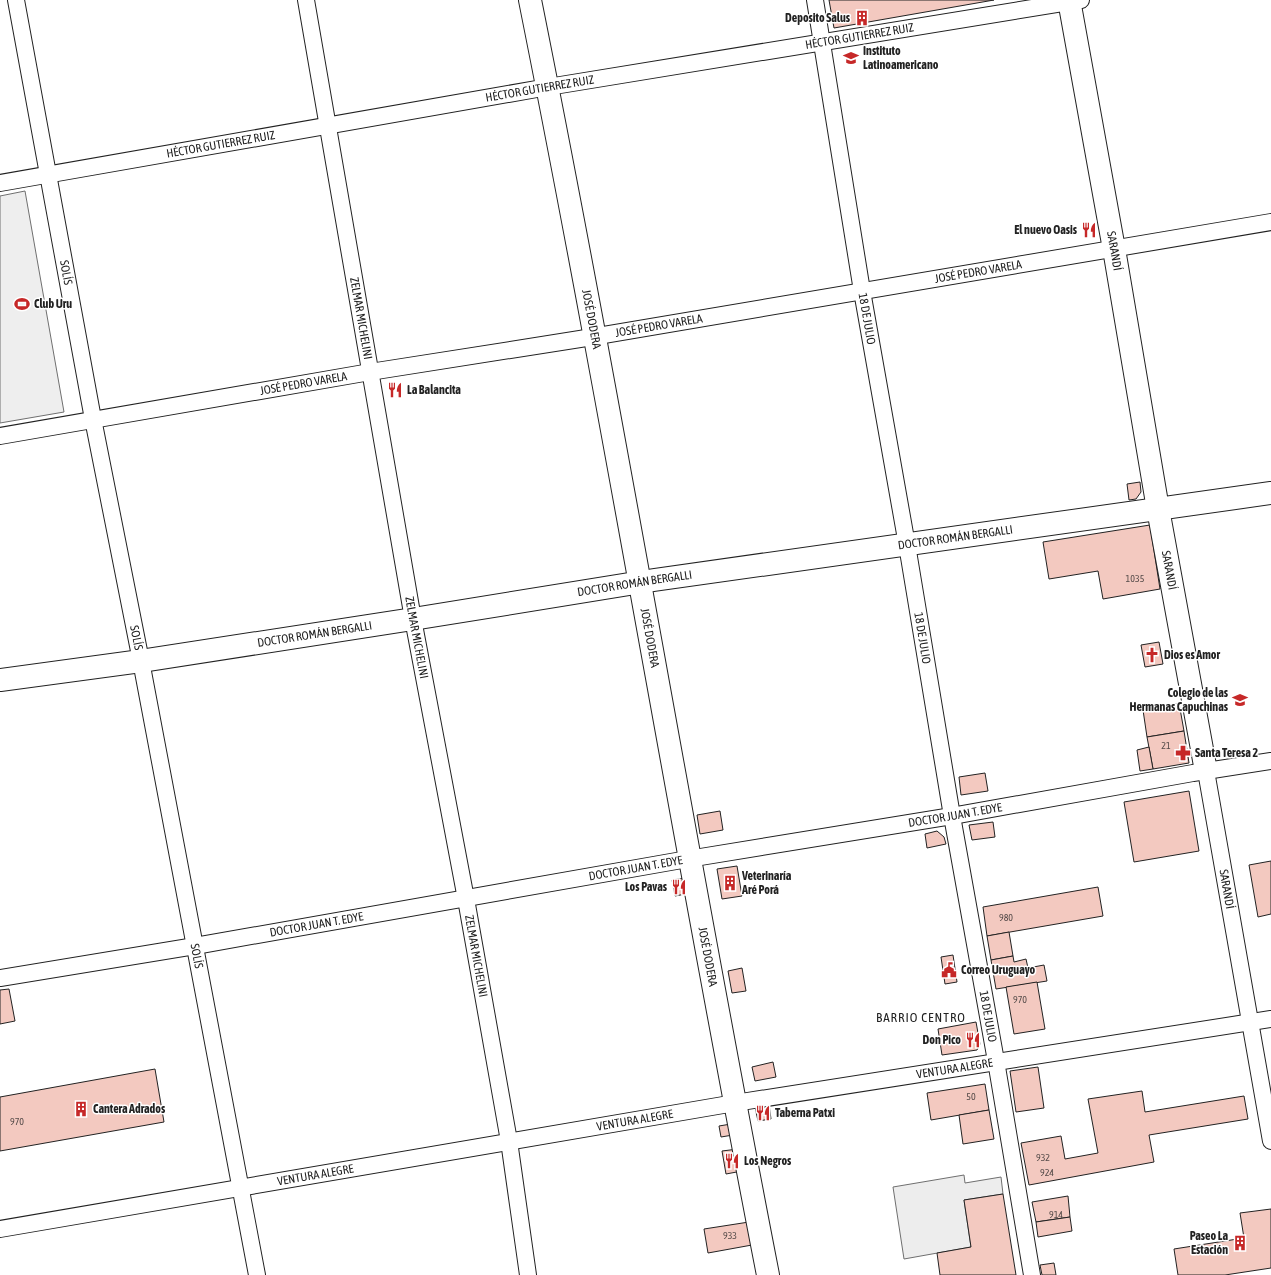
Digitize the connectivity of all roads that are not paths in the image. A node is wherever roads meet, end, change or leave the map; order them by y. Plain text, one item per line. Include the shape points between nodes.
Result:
1 (16, 0) edge
2 (306, 0) edge
3 (530, 0) edge
4 (815, 0) edge
5 (1073, 1) edge
6 (822, 42) junction
7 (548, 86) junction
8 (327, 125) junction
9 (47, 175) junction
10 (0, 183) edge
11 (1271, 222) edge
12 (1114, 249) junction
13 (862, 291) junction
14 (594, 336) junction
15 (370, 372) junction
16 (93, 419) junction
17 (0, 436) edge
18 (1271, 493) edge
19 (1158, 509) junction
20 (907, 545) junction
21 (641, 582) junction
22 (413, 619) junction
23 (141, 661) junction
24 (0, 680) edge
25 (1271, 761) edge
26 (1206, 771) junction
27 (952, 816) junction
28 (691, 859) junction
29 (466, 899) junction
30 (195, 946) junction
31 (0, 978) edge
32 (1271, 1019) edge
33 (1251, 1022) junction
34 (996, 1061) junction
35 (735, 1103) junction
36 (509, 1141) junction
37 (1271, 1141) edge
38 (240, 1188) junction
39 (0, 1229) edge
40 (257, 1275) edge
41 (528, 1275) edge
42 (768, 1275) edge
43 (1032, 1275) edge

1 - 9 street, SOLÍS
2 - 8 street, ZELMAR MICHELINI
3 - 7 street, JOSÉ DODERA
4 - 6 street, 18 DE JULIO
5 - 6 street, HÉCTOR GUTIERREZ RUIZ
5 - 12 street, SARANDÍ
6 - 7 street, HÉCTOR GUTIERREZ RUIZ
6 - 13 street, 18 DE JULIO
7 - 8 street, HÉCTOR GUTIERREZ RUIZ
7 - 14 street, JOSÉ DODERA
8 - 9 street, HÉCTOR GUTIERREZ RUIZ
8 - 15 street, ZELMAR MICHELINI
9 - 10 street, HÉCTOR GUTIERREZ RUIZ
9 - 16 street, SOLÍS
11 - 12 street, JOSÉ PEDRO VARELA
12 - 13 street, JOSÉ PEDRO VARELA
12 - 19 street, SARANDÍ
13 - 14 street, JOSÉ PEDRO VARELA
13 - 20 street, 18 DE JULIO
14 - 15 street, JOSÉ PEDRO VARELA
14 - 21 street, JOSÉ DODERA
15 - 16 street, JOSÉ PEDRO VARELA
15 - 22 street, ZELMAR MICHELINI
16 - 17 street, JOSÉ PEDRO VARELA
16 - 23 street, SOLÍS
18 - 19 street, DOCTOR ROMÁN BERGALLI
19 - 20 street, DOCTOR ROMÁN BERGALLI
19 - 26 street, SARANDÍ
20 - 21 street, DOCTOR ROMÁN BERGALLI
20 - 27 street, 18 DE JULIO
21 - 22 street, DOCTOR ROMÁN BERGALLI
21 - 28 street, JOSÉ DODERA
22 - 23 street, DOCTOR ROMÁN BERGALLI
22 - 29 street, ZELMAR MICHELINI
23 - 24 street, DOCTOR ROMÁN BERGALLI
23 - 30 street, SOLÍS
25 - 26 street, DOCTOR JUAN T. EDYE
26 - 27 street, DOCTOR JUAN T. EDYE
26 - 33 street, SARANDÍ
27 - 28 street, DOCTOR JUAN T. EDYE
27 - 34 street, 18 DE JULIO
28 - 29 street, DOCTOR JUAN T. EDYE
28 - 35 street, JOSÉ DODERA
29 - 30 street, DOCTOR JUAN T. EDYE
29 - 36 street, ZELMAR MICHELINI
30 - 31 street, DOCTOR JUAN T. EDYE
30 - 38 street, SOLÍS
32 - 33 street, VENTURA ALEGRE
33 - 34 street, VENTURA ALEGRE
33 - 37 street, SARANDÍ
34 - 35 street, VENTURA ALEGRE
34 - 43 street, 18 DE JULIO
35 - 36 street, VENTURA ALEGRE
35 - 42 street, JOSÉ DODERA
36 - 38 street, VENTURA ALEGRE
36 - 41 street, ZELMAR MICHELINI
38 - 39 street, VENTURA ALEGRE
38 - 40 street, SOLÍS

